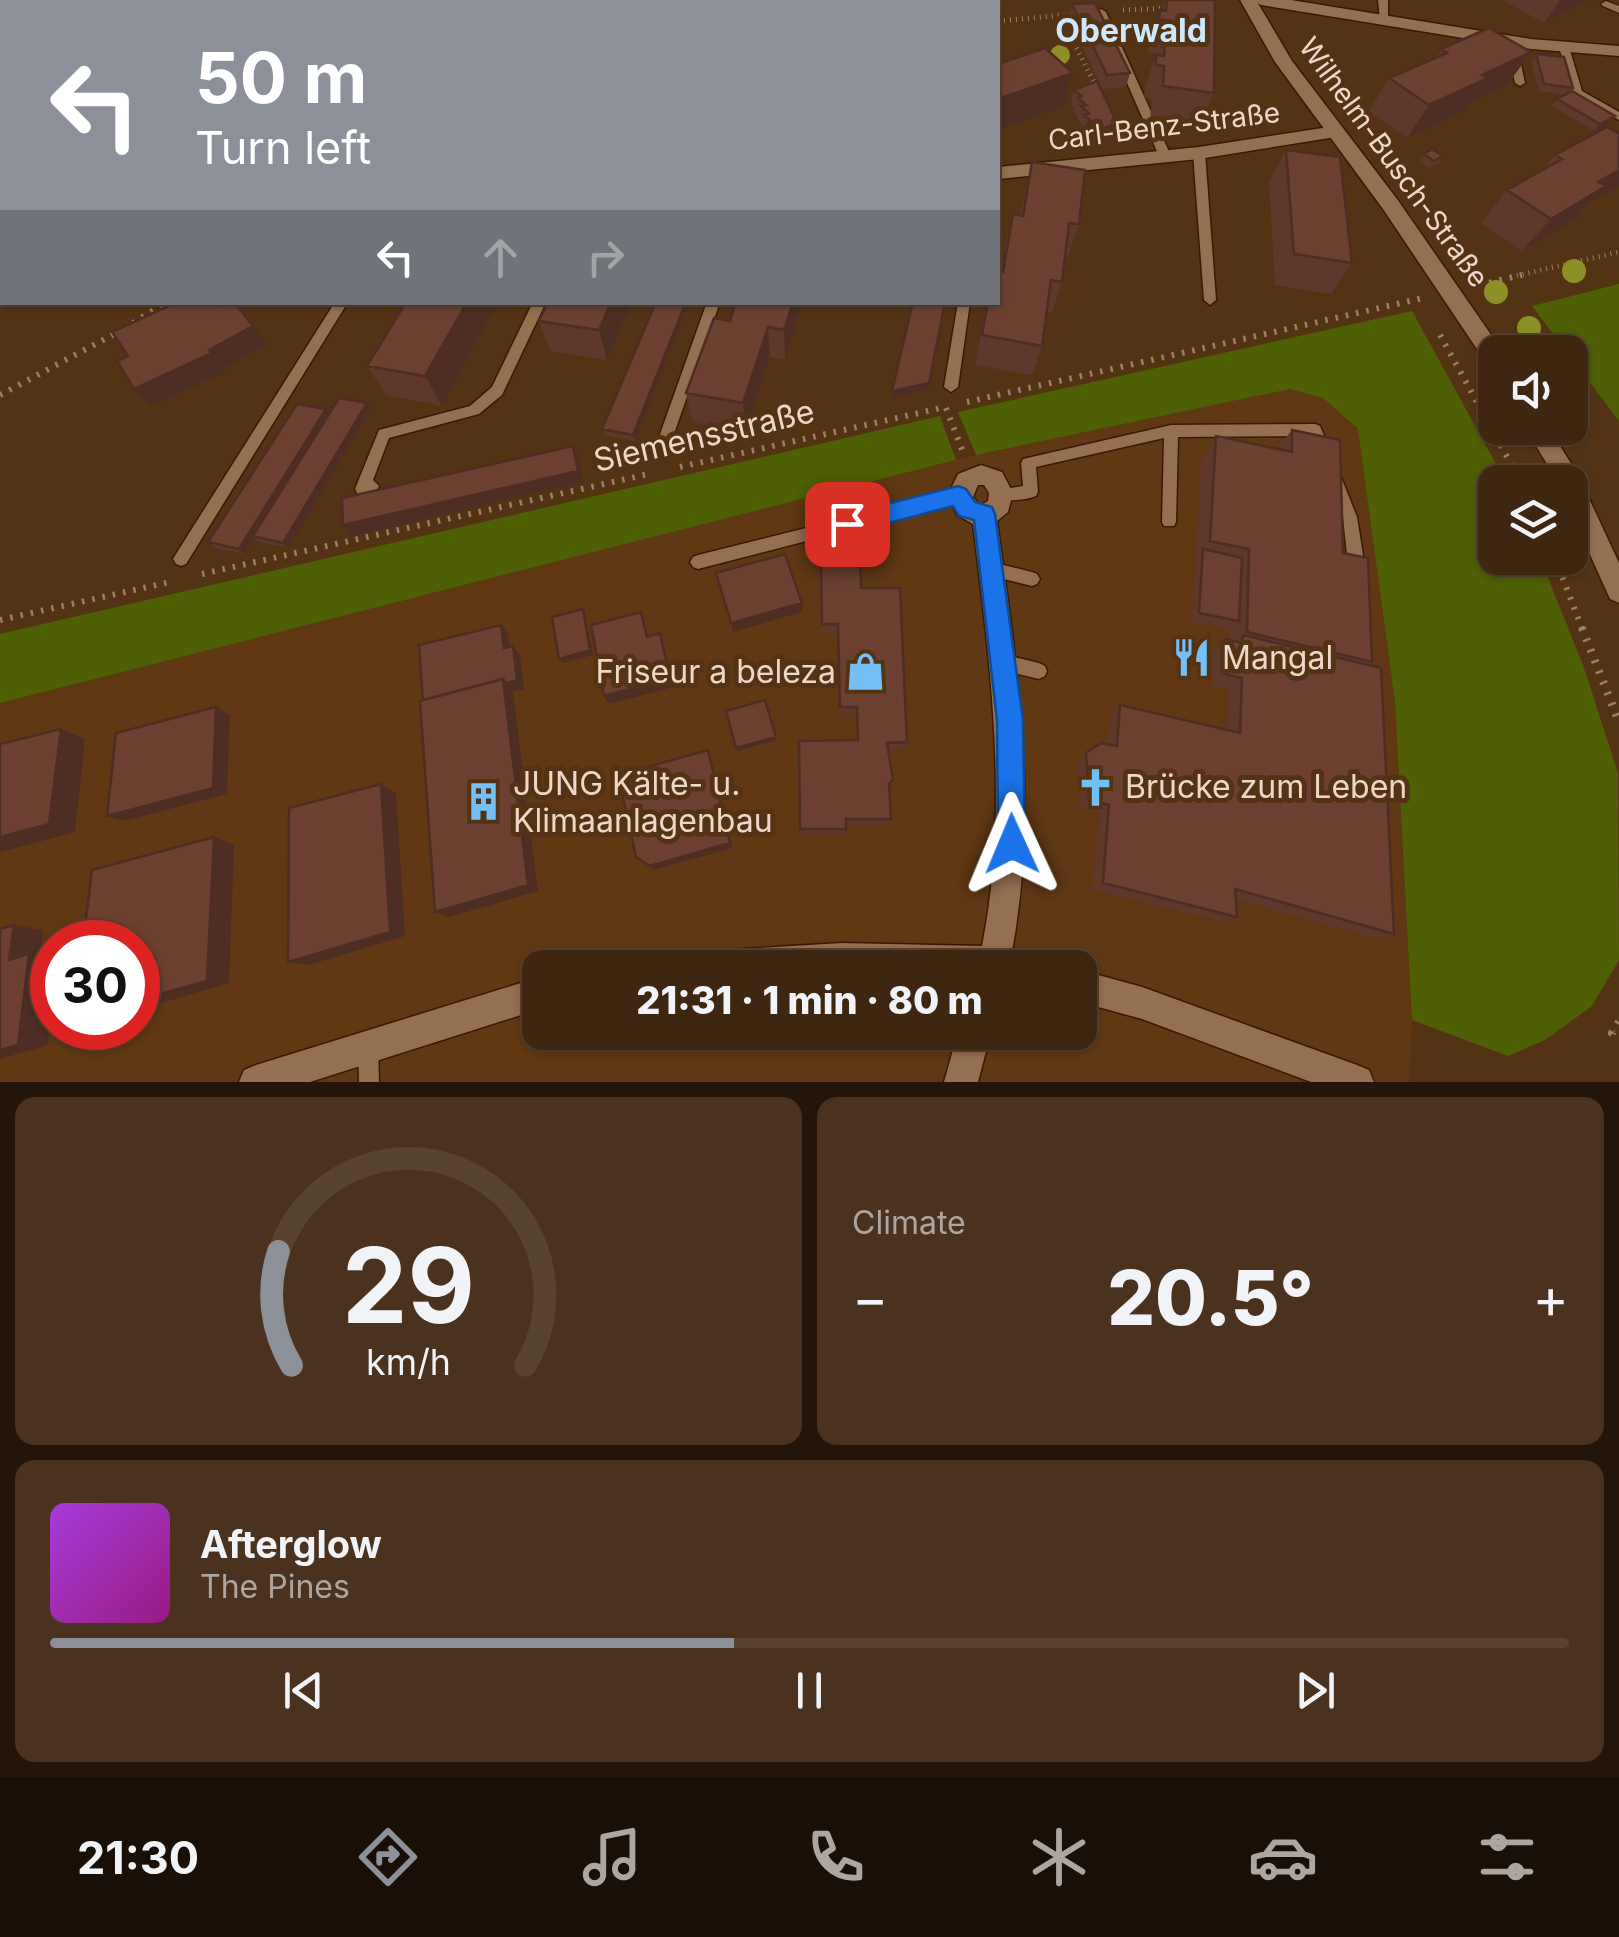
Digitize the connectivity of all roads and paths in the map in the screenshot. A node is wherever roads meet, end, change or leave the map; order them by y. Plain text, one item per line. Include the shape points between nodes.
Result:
1 (1248, 0) edge
2 (1262, 0) edge
3 (1383, 0) edge
4 (1606, 4) dead end
5 (1619, 10) edge
6 (1101, 12) edge
7 (1060, 16) dead end
8 (1385, 20) junction
9 (1511, 41) junction
10 (1564, 48) junction
11 (1619, 51) edge
12 (1520, 83) edge
13 (1100, 96) edge
14 (1619, 117) edge
15 (1336, 132) junction
16 (1199, 153) junction
17 (1166, 156) junction
18 (1000, 173) edge
19 (1619, 252) edge
20 (1476, 285) dead end
21 (1210, 300) dead end
22 (162, 305) edge
23 (340, 305) edge
24 (539, 305) edge
25 (713, 305) edge
26 (964, 305) edge
27 (1428, 315) dead end
28 (1437, 330) dead end
29 (1479, 335) edge
30 (951, 388) dead end
31 (0, 395) edge
32 (946, 407) junction
33 (1170, 431) junction
34 (662, 452) dead end
35 (1511, 465) edge
36 (676, 468) dead end
37 (656, 472) dead end
38 (372, 486) dead end
39 (965, 487) junction
40 (994, 504) junction
41 (1169, 522) dead end
42 (1588, 523) edge
43 (1354, 554) edge
44 (181, 559) dead end
45 (698, 562) dead end
46 (991, 569) junction
47 (1562, 575) edge
48 (193, 576) dead end
49 (1032, 578) dead end
50 (174, 581) dead end
51 (1619, 591) edge
52 (0, 620) edge
53 (1002, 662) junction
54 (1039, 671) dead end
55 (1619, 722) edge
56 (1002, 950) edge
57 (1097, 991) edge
58 (522, 999) edge
59 (1619, 1022) edge
60 (1619, 1040) edge
61 (368, 1047) junction
62 (970, 1050) edge
63 (256, 1082) edge
64 (369, 1082) edge
65 (961, 1082) edge
66 (1357, 1082) edge

1 - 15 street, Wilhelm-Busch-Straße
2 - 8 street
3 - 8 lane
4 - 5 lane
6 - 17 lane
7 - 13 path
8 - 9 street
9 - 10 street
9 - 12 lane
10 - 11 street
10 - 14 lane via 1577,93
15 - 16 street, Carl-Benz-Straße
15 - 29 street, Wilhelm-Busch-Straße
16 - 17 street, Carl-Benz-Straße
16 - 21 lane
17 - 18 street, Carl-Benz-Straße
19 - 20 path
22 - 31 path
23 - 44 lane
24 - 38 lane via 488,402 384,434 362,489
25 - 34 lane
26 - 30 lane
27 - 32 path, Siemensstraße via 1419,299
28 - 35 path
32 - 36 path, Siemensstraße
32 - 39 path
33 - 40 lane via 1028,463 1031,492
33 - 41 lane
33 - 43 lane via 1315,430 1350,517
37 - 48 path, Siemensstraße
39 - 40 street via 967,509
39 - 40 street via 989,478
39 - 45 lane
40 - 46 street
42 - 51 street
46 - 49 lane
46 - 53 street
47 - 55 path
50 - 52 path
53 - 54 lane
53 - 56 street via 1012,844
57 - 66 street
58 - 61 street
59 - 60 path via 1612,1033
61 - 63 street
61 - 64 lane
62 - 65 street

